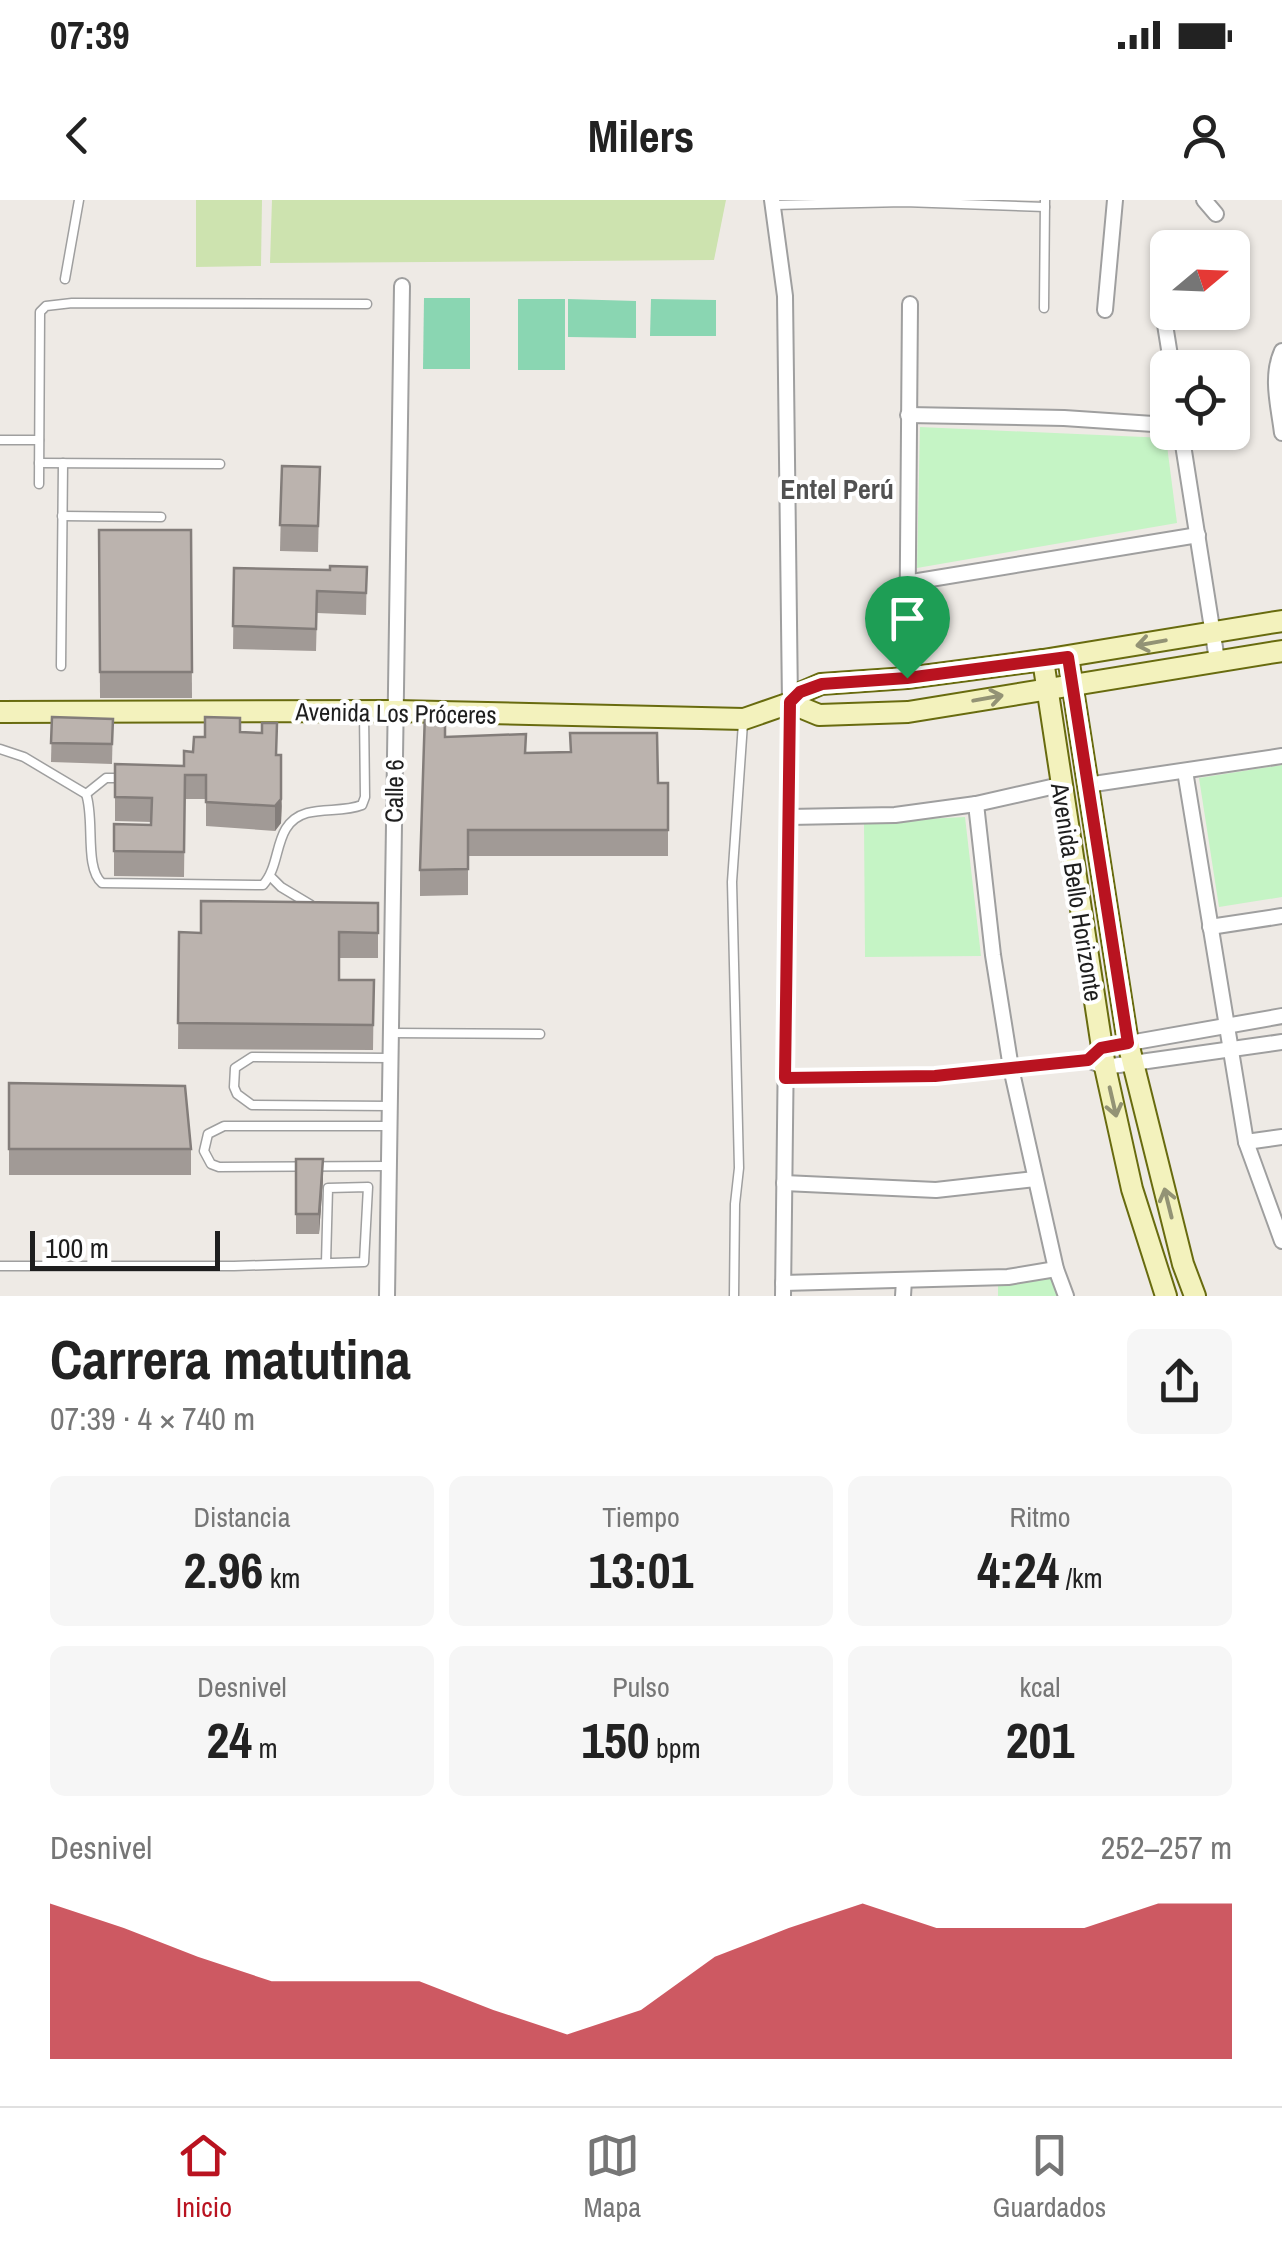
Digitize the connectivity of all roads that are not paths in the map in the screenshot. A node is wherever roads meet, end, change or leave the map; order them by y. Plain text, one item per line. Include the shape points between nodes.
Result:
1 (79, 200) edge
2 (1115, 200) edge
3 (1204, 200) edge
4 (772, 202) edge
5 (1045, 203) edge
6 (1216, 214) dead end
7 (65, 279) dead end
8 (402, 286) dead end
9 (368, 304) dead end
10 (910, 304) dead end
11 (1044, 308) dead end
12 (1105, 310) dead end
13 (1282, 352) edge
14 (908, 415) junction
15 (1150, 424) edge
16 (1282, 434) edge
17 (0, 440) edge
18 (39, 440) junction
19 (1185, 450) edge
20 (39, 463) junction
21 (63, 463) junction
22 (220, 464) dead end
23 (39, 484) dead end
24 (62, 516) junction
25 (161, 516) dead end
26 (1198, 535) junction
27 (906, 584) junction
28 (1282, 621) edge
29 (1211, 632) junction
30 (1282, 651) edge
31 (1068, 657) junction
32 (1043, 660) junction
33 (1217, 660) junction
34 (61, 666) dead end
35 (907, 678) junction
36 (1072, 684) junction
37 (1047, 688) junction
38 (790, 702) junction
39 (364, 711) junction
40 (396, 711) junction
41 (0, 712) edge
42 (744, 719) junction
43 (0, 748) edge
44 (1282, 756) edge
45 (1184, 771) junction
46 (124, 778) edge
47 (1060, 785) junction
48 (1087, 785) junction
49 (86, 794) junction
50 (976, 804) junction
51 (789, 817) junction
52 (270, 876) junction
53 (327, 905) edge
54 (1282, 916) edge
55 (1210, 927) junction
56 (1282, 1016) edge
57 (1226, 1024) junction
58 (391, 1033) junction
59 (540, 1034) dead end
60 (1282, 1042) edge
61 (1228, 1050) junction
62 (1130, 1053) junction
63 (390, 1058) junction
64 (1098, 1058) junction
65 (1011, 1068) junction
66 (785, 1078) junction
67 (390, 1106) junction
68 (390, 1126) junction
69 (1282, 1137) edge
70 (1246, 1142) junction
71 (389, 1166) junction
72 (1035, 1179) junction
73 (784, 1183) junction
74 (1282, 1241) edge
75 (326, 1263) junction
76 (0, 1266) edge
77 (1056, 1269) junction
78 (904, 1280) junction
79 (783, 1289) edge
80 (387, 1296) edge
81 (734, 1296) edge
82 (903, 1296) edge
83 (1066, 1296) edge
84 (1166, 1296) edge
85 (1195, 1296) edge

1 - 7 lane
2 - 12 street
3 - 6 street
4 - 5 lane
4 - 38 street via 785,296
5 - 11 lane
8 - 40 street, Calle 6
9 - 18 lane via 46,306 40,312
10 - 14 street
13 - 16 street via 1275,380
14 - 15 street
14 - 27 street
17 - 18 lane
18 - 20 lane
19 - 26 street
20 - 21 lane
20 - 23 lane
21 - 22 lane
21 - 24 lane
24 - 25 lane
24 - 34 lane
26 - 27 street
26 - 29 street
27 - 35 street
28 - 29 street, Avenida Los Próceres
29 -> 31 street, Avenida Los Próceres
29 - 33 street
30 - 33 street
31 - 32 street, Avenida Los Próceres
31 - 36 street, Avenida Bello Horizonte
32 - 35 street, Avenida Los Próceres
32 - 37 street, Avenida Bello Horizonte
33 - 36 street
35 - 38 street, Avenida Los Próceres via 822,684
36 - 37 street
36 - 48 street, Avenida Bello Horizonte
38 -> 37 street via 818,715 908,712
37 - 47 street, Avenida Bello Horizonte
38 - 42 street, Avenida Los Próceres
38 - 51 street
39 - 40 street, Avenida Los Próceres
39 - 41 street, Avenida Los Próceres
39 - 52 lane via 362,806 305,813 291,822
40 - 42 street, Avenida Los Próceres
40 - 58 street, Calle 6
42 - 81 lane via 732,882 740,1168
43 - 49 lane
44 - 45 street
45 - 48 street
45 - 55 street
46 - 49 lane via 106,778
47 - 50 street
47 - 64 street, Avenida Bello Horizonte
48 - 62 street, Avenida Bello Horizonte
49 - 52 lane via 93,866 102,883 263,885
50 - 51 street via 895,815
50 - 65 street
51 - 66 street
52 - 53 lane via 305,902
54 - 55 street
55 - 57 street
56 - 57 street
57 - 61 street
57 - 62 street
58 - 59 lane
58 - 63 street, Calle 6
60 - 61 street
61 - 62 street
61 - 70 street
62 - 64 street
85 -> 62 street, Avenida Bello Horizonte
63 - 67 street, Calle 6
63 - 67 lane via 252,1058 235,1068 234,1078 237,1094 252,1105
64 - 65 street
64 -> 84 street, Avenida Bello Horizonte
65 - 66 street
65 - 72 street
66 - 73 street
67 - 68 street, Calle 6
68 - 71 street, Calle 6
68 - 71 lane via 224,1126 208,1134 204,1151 219,1168
69 - 70 street
70 - 74 street
71 - 80 street, Calle 6
72 - 73 street via 936,1190
72 - 77 street
73 - 79 street
75 - 75 lane via 364,1262 368,1187 328,1188
75 - 76 lane
77 - 78 street
77 - 83 street
78 - 79 street
78 - 82 street

